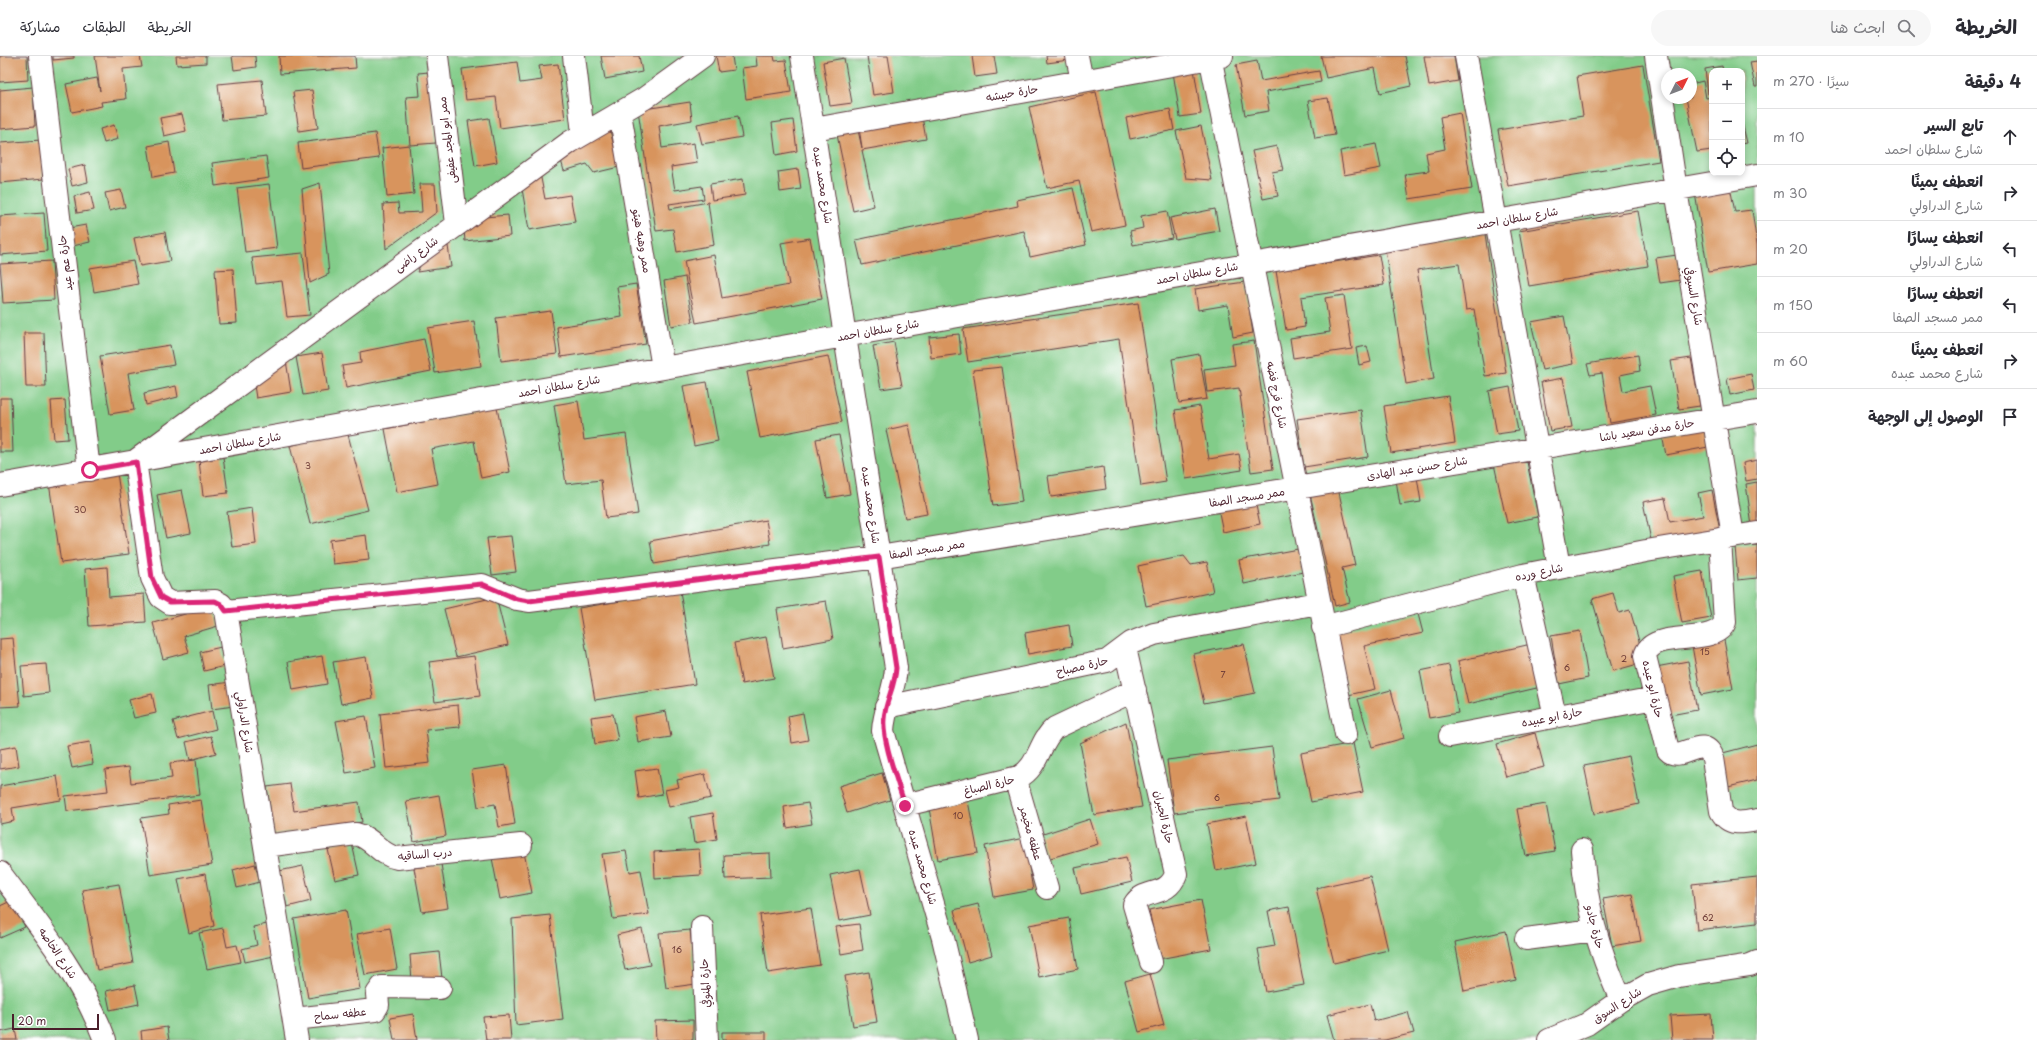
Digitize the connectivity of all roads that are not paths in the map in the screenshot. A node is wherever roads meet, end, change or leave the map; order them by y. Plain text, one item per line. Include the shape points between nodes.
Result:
1 (40, 56) edge
2 (437, 56) edge
3 (574, 56) edge
4 (703, 56) edge
5 (802, 56) edge
6 (1077, 56) edge
7 (1466, 56) edge
8 (1656, 56) edge
9 (1214, 57) edge
10 (1082, 81) junction
11 (620, 114) junction
12 (814, 129) junction
13 (583, 134) junction
14 (1757, 175) edge
15 (1676, 190) junction
16 (1497, 222) junction
17 (457, 224) junction
18 (1251, 264) junction
19 (846, 336) junction
20 (663, 368) junction
21 (1757, 412) edge
22 (1715, 419) junction
23 (1538, 448) junction
24 (136, 462) junction
25 (90, 470) junction
26 (0, 486) edge
27 (1296, 489) junction
28 (1757, 533) edge
29 (1726, 538) junction
30 (879, 557) junction
31 (1559, 567) junction
32 (1523, 575) junction
33 (1318, 603) junction
34 (226, 611) junction
35 (1324, 627) junction
36 (1125, 648) junction
37 (1135, 690) junction
38 (1655, 698) junction
39 (886, 707) junction
40 (1555, 716) junction
41 (1346, 734) dead end
42 (1450, 736) dead end
43 (1015, 778) junction
44 (905, 806) junction
45 (1757, 820) edge
46 (521, 845) dead end
47 (265, 846) junction
48 (1582, 850) dead end
49 (0, 873) edge
50 (1047, 888) dead end
51 (702, 927) dead end
52 (1594, 930) junction
53 (1526, 939) dead end
54 (1151, 962) dead end
55 (1757, 962) edge
56 (440, 988) dead end
57 (1621, 1000) junction
58 (295, 1030) edge
59 (105, 1040) edge
60 (707, 1040) edge
61 (967, 1040) edge
62 (1549, 1040) edge

1 - 25 street, حارة عم عيد
2 - 17 street, ممر ابو المجد عفيفى
3 - 13 street
4 - 11 street, شارع راضى
5 - 12 street, شارع محمد عبده
6 - 10 street
7 - 16 street
8 - 15 street, شارع السيوفي
9 - 10 street, حارة حبيشه
9 - 18 street, شارع فرج فضه
10 - 12 street, حارة حبيشه
11 - 13 street, شارع راضى
11 - 20 street, ممر وهبه هيتو
12 - 19 street, شارع محمد عبده
13 - 17 street, شارع راضى
14 - 15 street, شارع سلطان احمد
15 - 16 street, شارع سلطان احمد
15 - 22 street, شارع السيوفي
16 - 18 street, شارع سلطان احمد
16 - 23 street
17 - 24 street, شارع راضى
18 - 19 street, شارع سلطان احمد
18 - 27 street, شارع فرج فضه
19 - 20 street, شارع سلطان احمد
19 - 30 street, شارع محمد عبده
20 - 24 street, شارع سلطان احمد
21 - 22 street, حارة مدفن سعيد باشا
22 - 23 street, حارة مدفن سعيد باشا
22 - 29 street, شارع السيوفي
23 - 27 street, شارع حسن عبد الهادى
23 - 31 street
24 - 25 street, شارع سلطان احمد
24 - 34 street via 152,578 161,597 170,602 215,601
25 - 26 street, شارع سلطان احمد
27 - 30 street, ممر مسجد الصفا
27 - 33 street, شارع فرج فضه
28 - 29 street, شارع ورده
29 - 31 street, شارع ورده
29 - 38 street, حارة ابو عيده via 1724,626 1715,633 1650,646 1645,656
30 - 34 street, ممر مسجد الصفا via 529,601 517,599 482,584
30 - 39 street, شارع محمد عبده via 896,668 896,681
31 - 32 street, شارع ورده
32 - 35 street, شارع ورده
32 - 40 street
33 - 35 street, شارع فرج فضه
33 - 36 street, حارة مصباح via 1154,634
34 - 47 street, شارع الدراولي
35 - 41 street, شارع فرج فضه
36 - 37 street, حارة الجبران
36 - 39 street, حارة مصباح via 1114,658 1100,663
37 - 43 street, حارة الصباغ via 1055,728 1045,738 1030,769
37 - 54 street, حارة الجبران via 1176,874 1173,883 1165,889 1141,897 1134,905
38 - 40 street, حارة ابو عبيده
38 - 45 street, حارة ابو عيده via 1668,750 1678,754 1705,748 1711,752 1724,817 1735,823
39 - 44 street, شارع محمد عبده via 883,731
40 - 42 street, حارة ابو عبيده
43 - 44 street, حارة الصباغ
43 - 50 street, عطفه مخيمر
44 - 61 street, شارع محمد عبده via 944,938
46 - 47 street, درب الساقيه via 397,858 386,855 367,838 356,834
47 - 58 street, شارع الدراولي
48 - 52 street, حارة جادو via 1584,877
49 - 59 street, شارع الخاصه via 44,931 82,988
51 - 60 street, حارة المنوفي
52 - 53 street
52 - 57 street, حارة جادو via 1605,966
55 - 57 street, شارع السوق via 1663,980
56 - 58 street, عطفه سماح via 382,987 377,994 378,1005 375,1010
57 - 62 street, شارع السوق via 1587,1024

